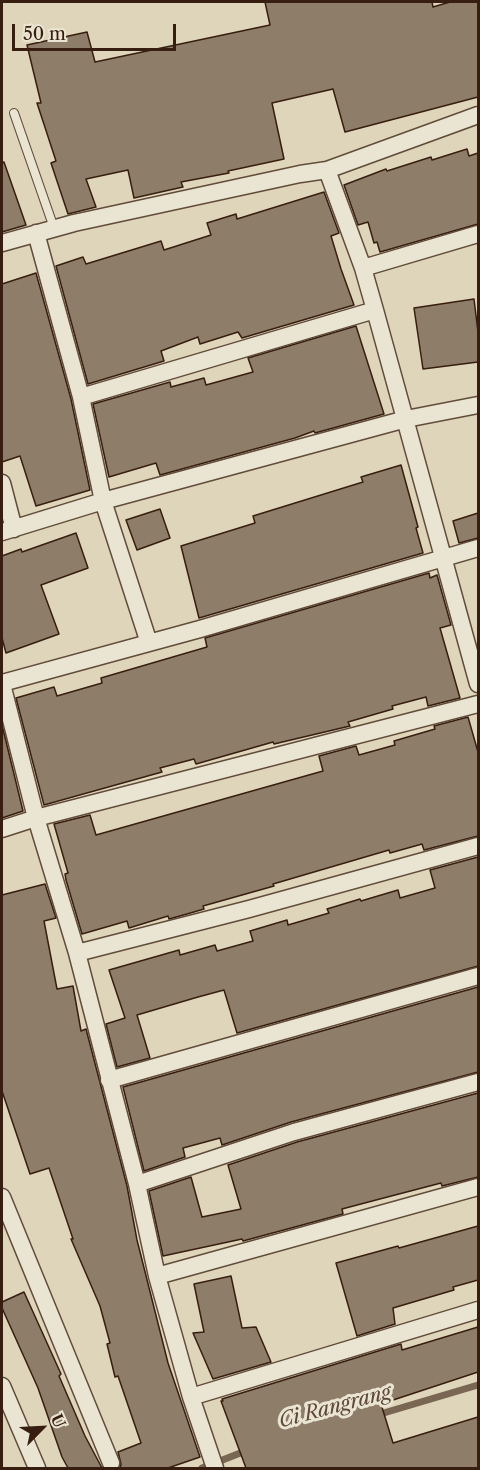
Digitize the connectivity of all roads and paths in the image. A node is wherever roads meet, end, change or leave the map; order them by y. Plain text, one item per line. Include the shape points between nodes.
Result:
1 (14, 113) dead end
2 (478, 115) edge
3 (327, 170) junction
4 (54, 228) junction
5 (36, 233) junction
6 (478, 234) edge
7 (2, 243) edge
8 (363, 268) junction
9 (375, 310) junction
10 (81, 397) junction
11 (478, 405) edge
12 (406, 419) junction
13 (2, 483) edge
14 (103, 501) junction
15 (8, 530) edge
16 (478, 548) edge
17 (444, 559) junction
18 (149, 643) junction
19 (2, 683) edge
20 (478, 684) edge
21 (478, 704) edge
22 (36, 818) junction
23 (2, 829) edge
24 (478, 846) edge
25 (77, 953) junction
26 (478, 976) edge
27 (109, 1080) junction
28 (478, 1082) edge
29 (137, 1184) junction
30 (478, 1187) edge
31 (2, 1197) edge
32 (157, 1276) junction
33 (478, 1310) edge
34 (2, 1386) edge
35 (191, 1397) junction
36 (111, 1463) dead end
37 (37, 1468) edge
38 (215, 1468) edge

1 - 4 lane
2 - 3 street
3 - 4 street
3 - 8 street
4 - 5 street
5 - 7 street
5 - 10 street
6 - 8 street
8 - 9 street
9 - 10 street
9 - 12 street
10 - 14 street
11 - 12 street
12 - 14 street
12 - 17 street
13 - 15 street
14 - 15 street
14 - 18 street
16 - 17 street
17 - 18 street
17 - 20 street
18 - 19 street
19 - 22 street
21 - 22 street
22 - 23 street
22 - 25 street
24 - 25 street
25 - 27 street
26 - 27 street
27 - 29 street
28 - 29 street via 294,1132
29 - 32 street
30 - 32 street
31 - 36 street
32 - 35 street
33 - 35 street
34 - 37 street
35 - 38 street

